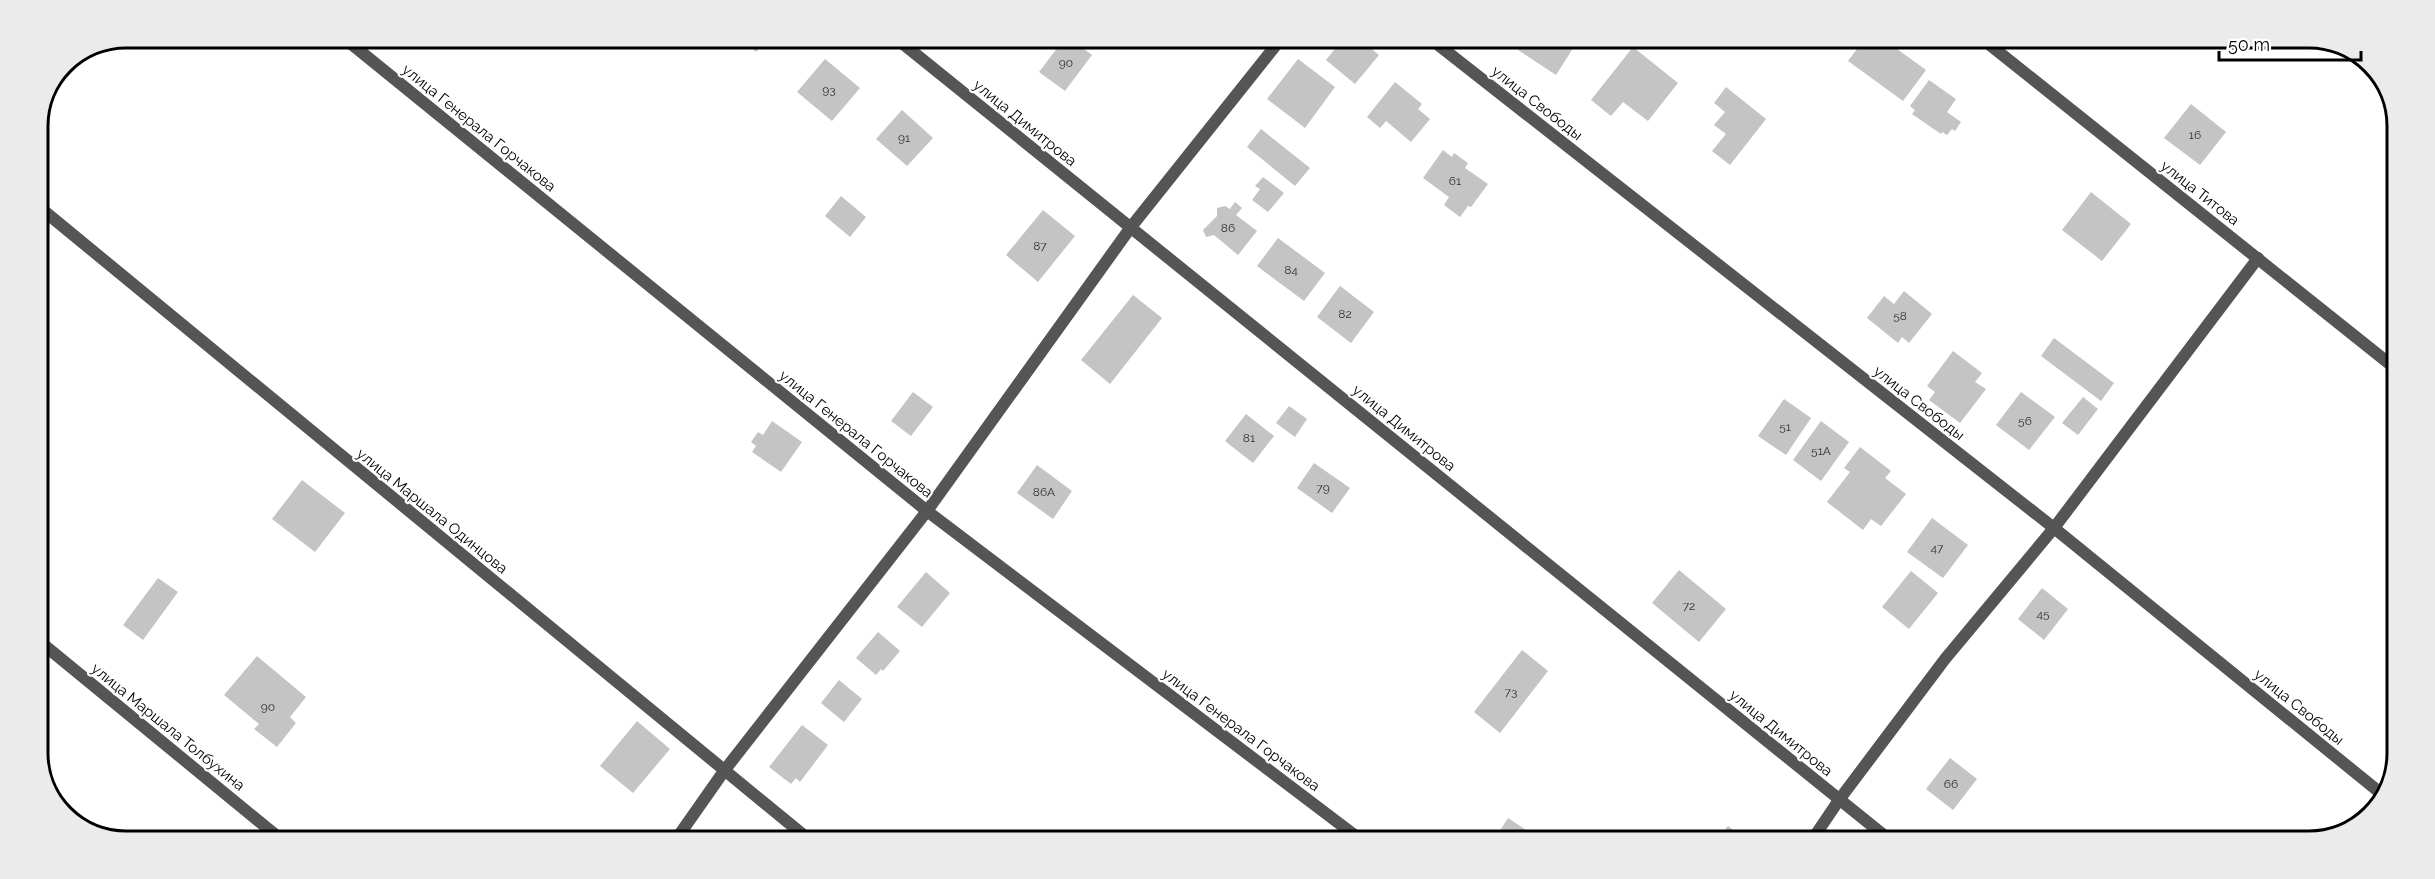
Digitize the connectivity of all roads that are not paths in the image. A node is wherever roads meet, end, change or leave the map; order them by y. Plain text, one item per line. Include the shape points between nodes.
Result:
1 (356, 48) edge
2 (908, 48) edge
3 (1274, 48) edge
4 (1442, 48) edge
5 (1994, 48) edge
6 (48, 214) edge
7 (1131, 227) junction
8 (2259, 258) junction
9 (2387, 362) edge
10 (927, 511) junction
11 (2054, 528) junction
12 (48, 648) edge
13 (724, 771) junction
14 (2377, 790) edge
15 (1839, 800) junction
16 (271, 831) edge
17 (682, 831) edge
18 (798, 831) edge
19 (1349, 831) edge
20 (1818, 831) edge
21 (1878, 831) edge

1 - 10 street, улица Генерала Горчакова
2 - 7 street, улица Димитрова
3 - 7 street
4 - 11 street, улица Свободы
5 - 8 street, улица Титова
6 - 13 street, улица Маршала Одинцова
7 - 10 street
7 - 15 street, улица Димитрова
8 - 9 street, улица Титова
8 - 11 street
10 - 13 street
10 - 19 street, улица Генерала Горчакова
11 - 14 street, улица Свободы
11 - 15 street via 1945,659
12 - 16 street, улица Маршала Толбухина
13 - 17 street
13 - 18 street, улица Маршала Одинцова
15 - 20 street
15 - 21 street, улица Димитрова

